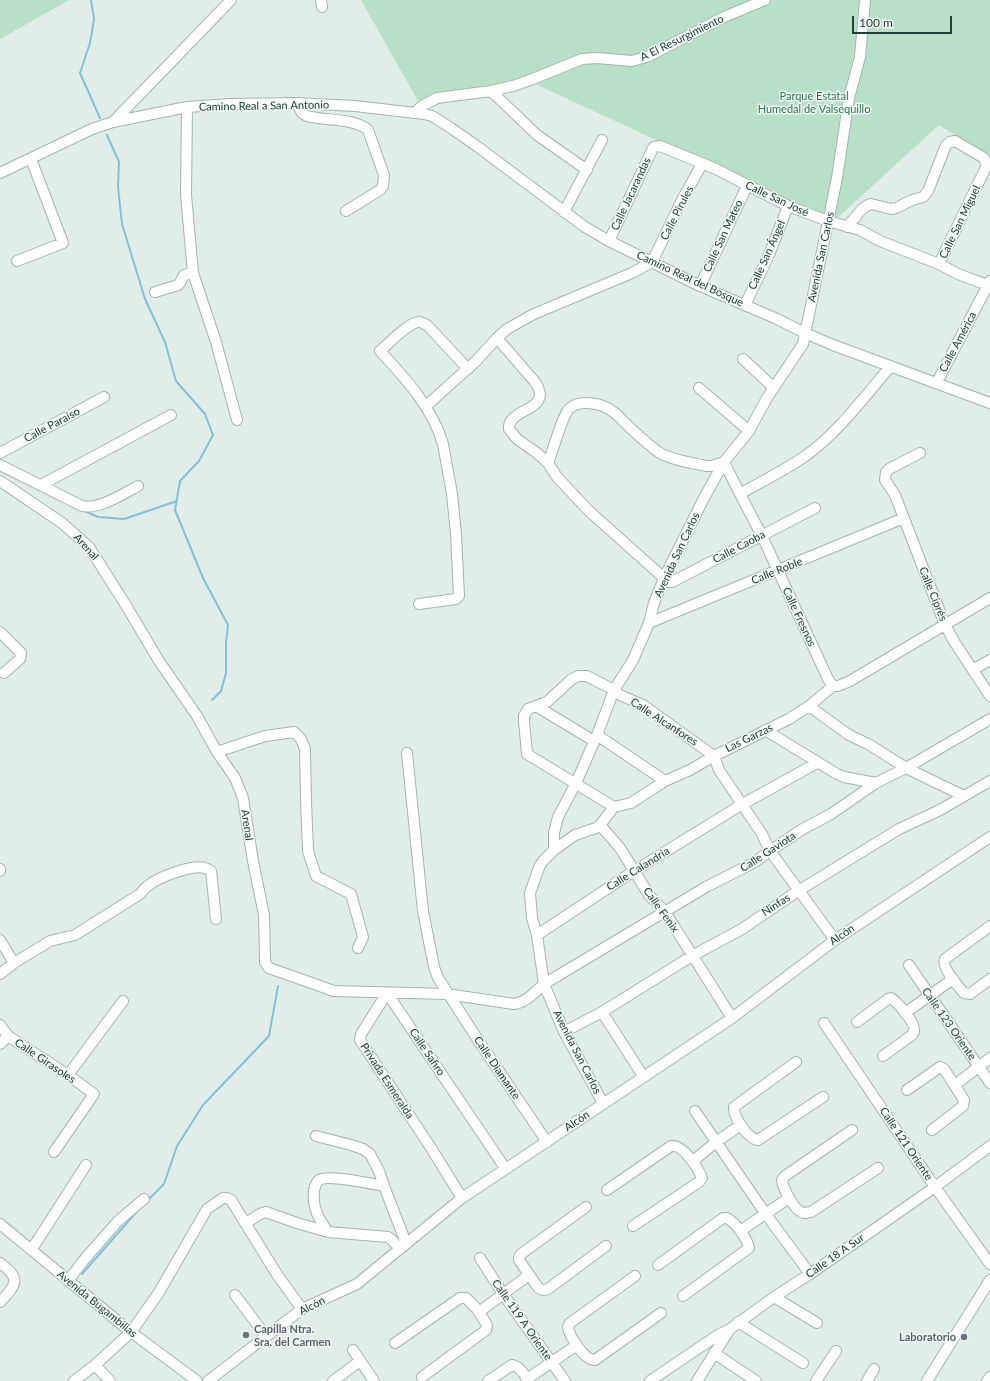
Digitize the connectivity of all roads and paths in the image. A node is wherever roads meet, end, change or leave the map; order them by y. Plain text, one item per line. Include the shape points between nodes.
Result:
1 (230, 0) edge
2 (765, 0) edge
3 (866, 0) edge
4 (491, 91) junction
5 (297, 103) junction
6 (187, 107) junction
7 (415, 112) junction
8 (113, 122) junction
9 (602, 140) dead end
10 (654, 147) joint
11 (31, 159) junction
12 (702, 164) junction
13 (587, 170) junction
14 (0, 173) edge
15 (747, 186) junction
16 (788, 206) junction
17 (346, 211) dead end
18 (564, 212) junction
19 (828, 221) junction
20 (848, 227) junction
21 (609, 241) junction
22 (17, 261) dead end
23 (652, 262) junction
24 (939, 264) junction
25 (193, 273) junction
26 (989, 284) edge
27 (700, 286) junction
28 (155, 292) dead end
29 (745, 305) junction
30 (805, 333) junction
31 (497, 338) junction
32 (743, 359) dead end
33 (891, 366) junction
34 (468, 369) junction
35 (937, 382) junction
36 (699, 388) dead end
37 (774, 388) junction
38 (104, 397) dead end
39 (990, 402) edge
40 (426, 406) junction
41 (171, 415) dead end
42 (237, 420) dead end
43 (749, 431) junction
44 (0, 453) edge
45 (920, 453) dead end
46 (724, 462) junction
47 (548, 463) junction
48 (0, 465) edge
49 (0, 481) edge
50 (41, 485) junction
51 (138, 486) dead end
52 (740, 494) junction
53 (815, 508) dead end
54 (904, 518) junction
55 (762, 536) junction
56 (778, 570) junction
57 (663, 580) junction
58 (990, 598) edge
59 (419, 604) dead end
60 (649, 623) junction
61 (945, 624) junction
62 (0, 632) edge
63 (990, 660) edge
64 (974, 669) junction
65 (4, 673) dead end
66 (833, 686) junction
67 (614, 690) junction
68 (990, 696) edge
69 (536, 706) junction
70 (809, 706) junction
71 (990, 719) edge
72 (765, 730) junction
73 (596, 738) junction
74 (217, 752) junction
75 (407, 753) dead end
76 (714, 756) junction
77 (817, 763) junction
78 (906, 768) junction
79 (844, 777) junction
80 (665, 781) junction
81 (990, 781) edge
82 (576, 783) junction
83 (876, 783) junction
84 (864, 791) junction
85 (964, 796) junction
86 (741, 805) junction
87 (614, 807) junction
88 (600, 826) junction
89 (990, 837) edge
90 (554, 850) junction
91 (770, 851) junction
92 (634, 871) junction
93 (798, 891) junction
94 (665, 912) junction
95 (216, 920) dead end
96 (990, 926) edge
97 (537, 935) junction
98 (0, 940) edge
99 (835, 940) junction
100 (358, 948) dead end
101 (692, 956) junction
102 (14, 963) junction
103 (909, 966) dead end
104 (0, 974) edge
105 (953, 979) junction
106 (990, 979) edge
107 (544, 984) junction
108 (387, 994) junction
109 (447, 994) junction
110 (930, 997) junction
111 (123, 1000) dead end
112 (602, 1012) junction
113 (905, 1013) junction
114 (732, 1018) junction
115 (857, 1022) dead end
116 (824, 1023) dead end
117 (0, 1025) edge
118 (564, 1032) junction
119 (8, 1036) junction
120 (0, 1044) edge
121 (883, 1056) dead end
122 (990, 1058) edge
123 (796, 1062) dead end
124 (978, 1067) junction
125 (68, 1075) junction
126 (643, 1076) junction
127 (990, 1083) edge
128 (955, 1085) junction
129 (907, 1090) dead end
130 (823, 1097) dead end
131 (603, 1103) junction
132 (695, 1111) dead end
133 (741, 1125) junction
134 (852, 1130) dead end
135 (932, 1130) dead end
136 (316, 1136) dead end
137 (547, 1142) junction
138 (716, 1142) junction
139 (990, 1146) edge
140 (54, 1152) dead end
141 (692, 1161) junction
142 (86, 1165) dead end
143 (505, 1168) junction
144 (878, 1168) dead end
145 (384, 1186) junction
146 (935, 1187) junction
147 (607, 1190) dead end
148 (462, 1198) junction
149 (789, 1198) junction
150 (144, 1199) dead end
151 (586, 1207) dead end
152 (765, 1213) junction
153 (246, 1223) junction
154 (0, 1224) edge
155 (633, 1226) dead end
156 (740, 1231) junction
157 (328, 1232) junction
158 (403, 1246) junction
159 (606, 1246) dead end
160 (32, 1249) junction
161 (480, 1258) dead end
162 (0, 1263) edge
163 (990, 1264) edge
164 (658, 1265) dead end
165 (810, 1274) junction
166 (529, 1275) junction
167 (635, 1276) dead end
168 (990, 1280) edge
169 (68, 1281) junction
170 (236, 1294) dead end
171 (503, 1294) junction
172 (684, 1296) dead end
173 (774, 1297) junction
174 (0, 1302) edge
175 (302, 1309) junction
176 (479, 1312) junction
177 (661, 1313) dead end
178 (817, 1323) dead end
179 (734, 1326) junction
180 (131, 1332) junction
181 (266, 1336) junction
182 (396, 1343) dead end
183 (577, 1345) junction
184 (353, 1350) dead end
185 (836, 1351) dead end
186 (714, 1353) junction
187 (360, 1361) junction
188 (552, 1363) junction
189 (803, 1363) dead end
190 (96, 1365) junction
191 (874, 1369) dead end
192 (990, 1376) edge
193 (422, 1377) dead end
194 (528, 1380) edge
195 (74, 1381) edge
196 (110, 1381) edge
197 (197, 1381) edge
198 (208, 1381) edge
199 (333, 1381) edge
200 (374, 1381) edge
201 (488, 1381) edge
202 (565, 1381) edge
203 (650, 1381) edge
204 (696, 1381) edge
205 (756, 1381) edge
206 (816, 1381) edge
207 (867, 1381) edge
208 (927, 1381) edge
209 (987, 1381) edge

1 - 8 street, Camino Real a San Antonio
2 - 4 street, A El Resurgimiento via 724,17 638,60 582,59 530,80
3 - 19 street, Avenida San Carlos via 860,57 849,98
4 - 7 street, A El Resurgimiento via 437,98
4 - 13 street via 538,134
5 - 6 street, Camino Real a San Antonio
5 - 7 street, Camino Real a San Antonio
5 - 17 street via 302,113 307,116 355,123 368,130 384,175 383,186
6 - 8 street, Camino Real a San Antonio
6 - 25 street via 186,195
7 - 18 street, Camino Real del Bosque via 432,116 451,128
8 - 11 street, Camino Real a San Antonio via 92,129
9 - 13 street
10 - 12 street, Calle San José via 664,147
10 - 21 street, Calle Jacarandas
11 - 14 street, Camino Real a San Antonio
11 - 22 street via 63,243
12 - 15 street, Calle San José
12 - 23 street, Calle Pirules
13 - 18 street
15 - 16 street, Calle San José
15 - 27 street, Calle San Mateo
16 - 19 street, Calle San José
16 - 29 street, Calle San Ángel
18 - 21 street, Camino Real del Bosque
19 - 20 street, Calle San José
19 - 30 street, Avenida San Carlos
20 - 24 street, Calle San José
20 - 24 street, Calle San Miguel via 868,205 891,209 923,197 928,191 946,146 955,141 987,162 986,169
21 - 23 street, Camino Real del Bosque
23 - 27 street, Camino Real del Bosque
23 - 31 street via 632,273 534,314 507,329
24 - 26 street, Calle San José via 958,274
25 - 28 street via 184,275 178,285
25 - 42 street via 216,342
26 - 35 street, Calle América
27 - 29 street, Camino Real del Bosque
29 - 30 street, Camino Real del Bosque
30 - 33 street, Camino Real del Bosque
30 - 37 street, Avenida San Carlos via 801,349
31 - 34 street
31 - 47 street via 539,390 537,402 512,419 508,425 509,429 517,439
32 - 37 street
33 - 35 street, Camino Real del Bosque
33 - 52 street via 821,443 795,462
34 - 40 street
34 - 40 street via 428,326 419,322 380,351
35 - 39 street, Camino Real del Bosque
36 - 43 street
37 - 43 street, Avenida San Carlos
38 - 44 street, Calle Paraíso
40 - 59 street via 441,437 452,494 458,596 456,599
41 - 50 street
43 - 46 street, Avenida San Carlos
45 - 54 street, Calle Ciprés via 886,472 885,480 895,495
46 - 47 street via 707,466 664,455 613,411 591,404 581,404 573,406 564,417
46 - 52 street, Calle Fresnos
46 - 57 street, Avenida San Carlos
47 - 57 street via 557,477 589,511
48 - 50 street
49 - 74 street, Arenal via 62,523 89,547 159,661 197,716
50 - 51 street via 82,506 93,507
52 - 55 street, Calle Fresnos
53 - 55 street, Calle Caoba
54 - 56 street, Calle Roble
54 - 61 street, Calle Ciprés
55 - 56 street, Calle Fresnos
55 - 57 street, Calle Caoba via 672,582
56 - 60 street, Calle Roble
56 - 66 street, Calle Fresnos
57 - 60 street, Avenida San Carlos
58 - 61 street, Las Garzas
60 - 67 street, Avenida San Carlos via 633,660
61 - 64 street, Calle Ciprés
61 - 66 street, Las Garzas via 850,681
62 - 65 street via 21,653 20,659
63 - 64 street
64 - 68 street, Calle Ciprés
66 - 70 street, Las Garzas
67 - 69 street, Calle Alcanfores via 587,676 578,676 565,684 547,702
67 - 73 street, Avenida San Carlos
67 - 76 street, Calle Alcanfores via 642,705
69 - 73 street
69 - 82 street, Calle Alcanfores via 528,709 524,716 527,754
70 - 72 street, Las Garzas
70 - 78 street via 849,735
71 - 78 street, Calle Gaviota
72 - 76 street, Las Garzas
72 - 77 street
73 - 80 street
73 - 82 street, Avenida San Carlos
74 - 100 street via 265,736 294,732 301,738 305,749 308,851 316,876 351,894 362,937
74 - 108 street, Arenal via 235,778 244,798 264,915 265,962 269,968 334,992
75 - 109 street, Calle Diamante via 424,912 434,967
76 - 80 street, Las Garzas
76 - 86 street via 719,770
77 - 79 street
77 - 86 street, Calle Calandria
78 - 83 street, Calle Gaviota
78 - 85 street
79 - 83 street
79 - 84 street
80 - 87 street, Las Garzas via 631,803
81 - 85 street, Ninfas
82 - 87 street
82 - 90 street, Avenida San Carlos via 556,824
83 - 84 street, Calle Gaviota
84 - 91 street, Calle Gaviota via 832,814 800,830
85 - 93 street, Ninfas via 900,829
86 - 91 street via 762,834
86 - 92 street, Calle Calandria
87 - 88 street
88 - 90 street via 575,835
88 - 92 street, Calle Fenix via 620,848
89 - 99 street, Alcón
90 - 97 street, Avenida San Carlos via 540,865 530,893 532,918
91 - 93 street
91 - 94 street, Calle Gaviota
92 - 94 street, Calle Fenix via 649,895
92 - 97 street, Calle Calandria
93 - 99 street
93 - 101 street, Ninfas via 742,929
94 - 101 street, Calle Fenix
94 - 107 street, Calle Gaviota
95 - 102 street via 211,871 197,867 160,877 140,894 75,935 50,941
96 - 105 street via 945,959 944,965
97 - 107 street, Avenida San Carlos
98 - 102 street
99 - 114 street, Alcón
101 - 112 street, Ninfas
101 - 114 street, Calle Fenix
102 - 104 street
103 - 110 street, Calle 123 Oriente
105 - 106 street via 966,995
105 - 110 street
107 - 109 street, Arenal via 527,1000 514,1004
107 - 118 street, Avenida San Carlos
108 - 109 street, Arenal
108 - 143 street, Calle Safiro
108 - 148 street, Privada Esmeralda via 361,1034 360,1040
109 - 137 street, Calle Diamante
110 - 113 street
110 - 124 street, Calle 123 Oriente
111 - 125 street
112 - 118 street, Ninfas
112 - 126 street
113 - 115 street via 891,998
113 - 121 street via 914,1028 912,1035
114 - 126 street, Alcón
116 - 146 street, Calle 121 Oriente
117 - 119 street, Calle Girasoles
118 - 131 street, Avenida San Carlos
119 - 120 street
119 - 125 street, Calle Girasoles
122 - 124 street
123 - 133 street via 734,1107
124 - 127 street, Calle 123 Oriente
124 - 128 street
125 - 140 street, Calle Girasoles via 94,1094
126 - 131 street, Alcón
128 - 129 street via 940,1067
128 - 135 street via 965,1102 963,1106
130 - 133 street via 758,1140 751,1138
131 - 137 street, Alcón
132 - 138 street
133 - 138 street
134 - 149 street via 785,1176 782,1186
136 - 145 street via 351,1145 370,1154 377,1165
137 - 143 street, Alcón
138 - 141 street
138 - 152 street
139 - 146 street, Calle 18 A Sur
141 - 147 street via 681,1148 671,1146
141 - 155 street via 702,1178 699,1182
142 - 160 street
143 - 148 street, Alcón
144 - 149 street via 811,1212 804,1213 798,1210
145 - 157 street via 329,1178 318,1181 314,1190 314,1208
145 - 158 street
146 - 163 street, Calle 121 Oriente
146 - 165 street, Calle 18 A Sur
148 - 158 street, Alcón
149 - 152 street
150 - 169 street via 118,1221
151 - 166 street via 521,1254 519,1260
152 - 156 street
152 - 165 street
153 - 157 street via 266,1212
153 - 175 street via 278,1276
153 - 180 street via 227,1198 207,1209 158,1294
154 - 160 street, Avenida Bugambilias
156 - 164 street via 732,1220 723,1218
156 - 172 street via 749,1248
157 - 158 street via 388,1237
158 - 175 street, Alcón via 357,1284
159 - 166 street via 548,1289 540,1289
160 - 169 street, Avenida Bugambilias
161 - 171 street, Calle 119 A Oriente
162 - 174 street via 13,1274 14,1281 13,1288
165 - 173 street, Calle 18 A Sur
166 - 171 street
167 - 183 street via 570,1323 569,1331
168 - 208 street
169 - 180 street, Avenida Bugambilias
170 - 181 street
171 - 176 street
171 - 188 street, Calle 119 A Oriente
173 - 178 street
173 - 179 street, Calle 18 A Sur
175 - 181 street, Alcón
176 - 182 street via 470,1300 460,1298
176 - 193 street via 488,1327 484,1333
177 - 183 street via 594,1360 587,1358
179 - 186 street, Calle 18 A Sur
179 - 189 street
179 - 203 street
180 - 190 street
180 - 197 street, Avenida Bugambilias
181 - 198 street, Alcón
183 - 188 street
184 - 187 street
185 - 206 street
186 - 204 street, Calle 18 A Sur
186 - 205 street
187 - 199 street
187 - 200 street
188 - 194 street
188 - 202 street, Calle 119 A Oriente
190 - 195 street
190 - 196 street
191 - 207 street
192 - 209 street
194 - 201 street via 518,1367 512,1365

